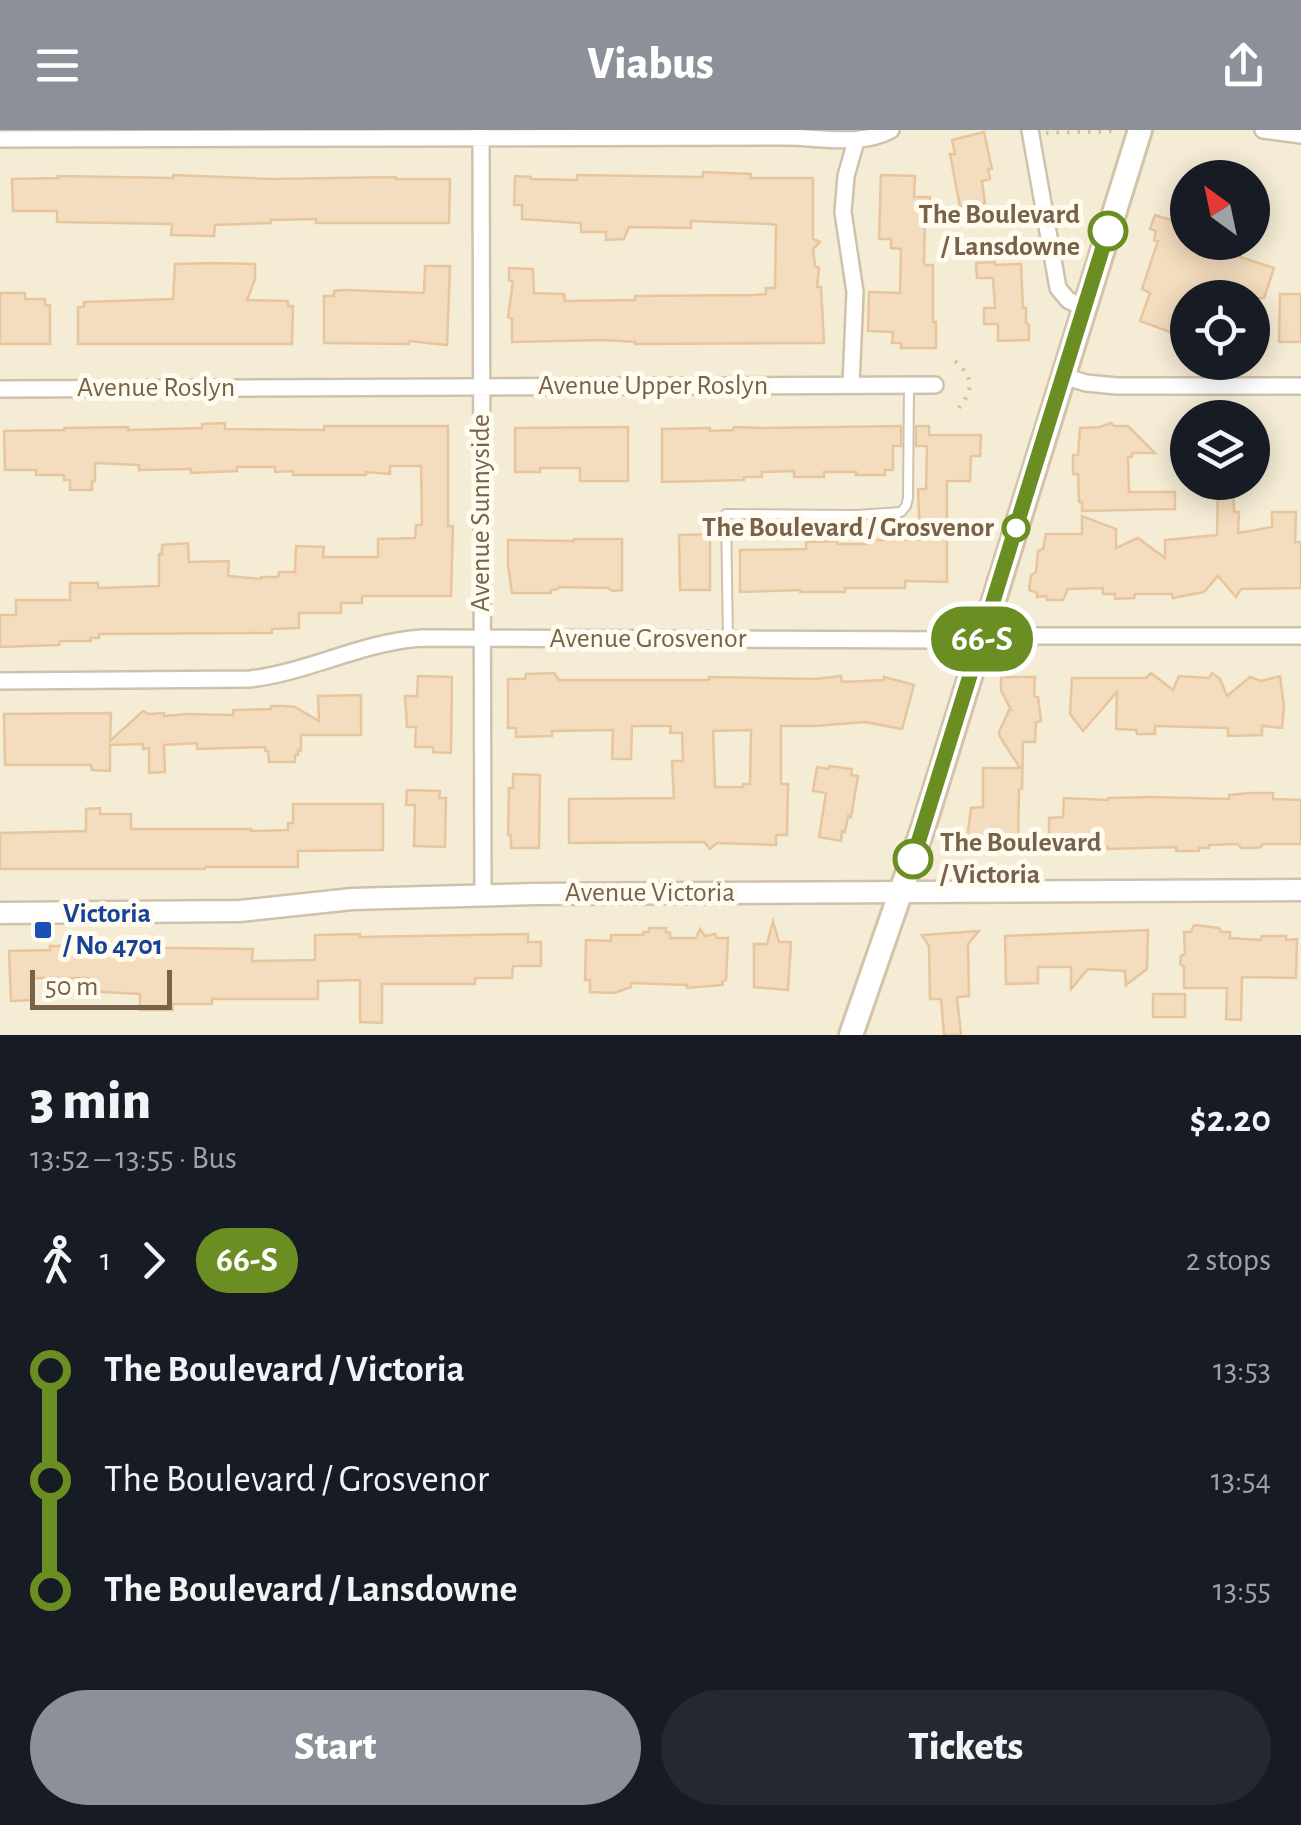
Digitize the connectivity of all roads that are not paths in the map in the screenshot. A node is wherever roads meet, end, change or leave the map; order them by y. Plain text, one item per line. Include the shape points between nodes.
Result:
1 (891, 130) edge
2 (1030, 130) edge
3 (1140, 130) edge
4 (1264, 130) edge
5 (481, 134) edge
6 (1301, 135) edge
7 (0, 139) edge
8 (856, 141) junction
9 (1084, 308) junction
10 (1063, 376) junction
11 (909, 385) junction
12 (935, 385) dead end
13 (481, 386) junction
14 (851, 386) junction
15 (1301, 386) edge
16 (311, 387) joint
17 (0, 389) edge
18 (1301, 636) edge
19 (982, 638) junction
20 (480, 639) junction
21 (728, 640) junction
22 (0, 682) edge
23 (1301, 890) edge
24 (901, 891) junction
25 (482, 897) junction
26 (0, 913) edge
27 (854, 1029) edge

1 - 8 street
2 - 9 street via 1058,288
3 - 9 main road
4 - 6 street
5 - 7 street
5 - 8 street
5 - 13 street, Avenue Sunnyside
8 - 14 street via 844,212 855,292
9 - 10 main road
10 - 15 street via 1117,386
10 - 19 main road
11 - 12 street, Avenue Upper Roslyn
11 - 14 street, Avenue Upper Roslyn
11 - 21 lane via 908,498 901,512 726,514
13 - 14 street, Avenue Upper Roslyn
13 - 16 street, Avenue Upper Roslyn
13 - 20 street, Avenue Sunnyside
16 - 17 street, Avenue Roslyn
18 - 19 street, Avenue Grosvenor
19 - 21 street, Avenue Grosvenor
19 - 24 main road
20 - 21 street, Avenue Grosvenor
20 - 22 street, Avenue Grosvenor via 399,640 250,679
20 - 25 street, Avenue Sunnyside
23 - 24 street, Avenue Victoria
24 - 25 street, Avenue Victoria
24 - 27 main road
25 - 26 street, Avenue Victoria

